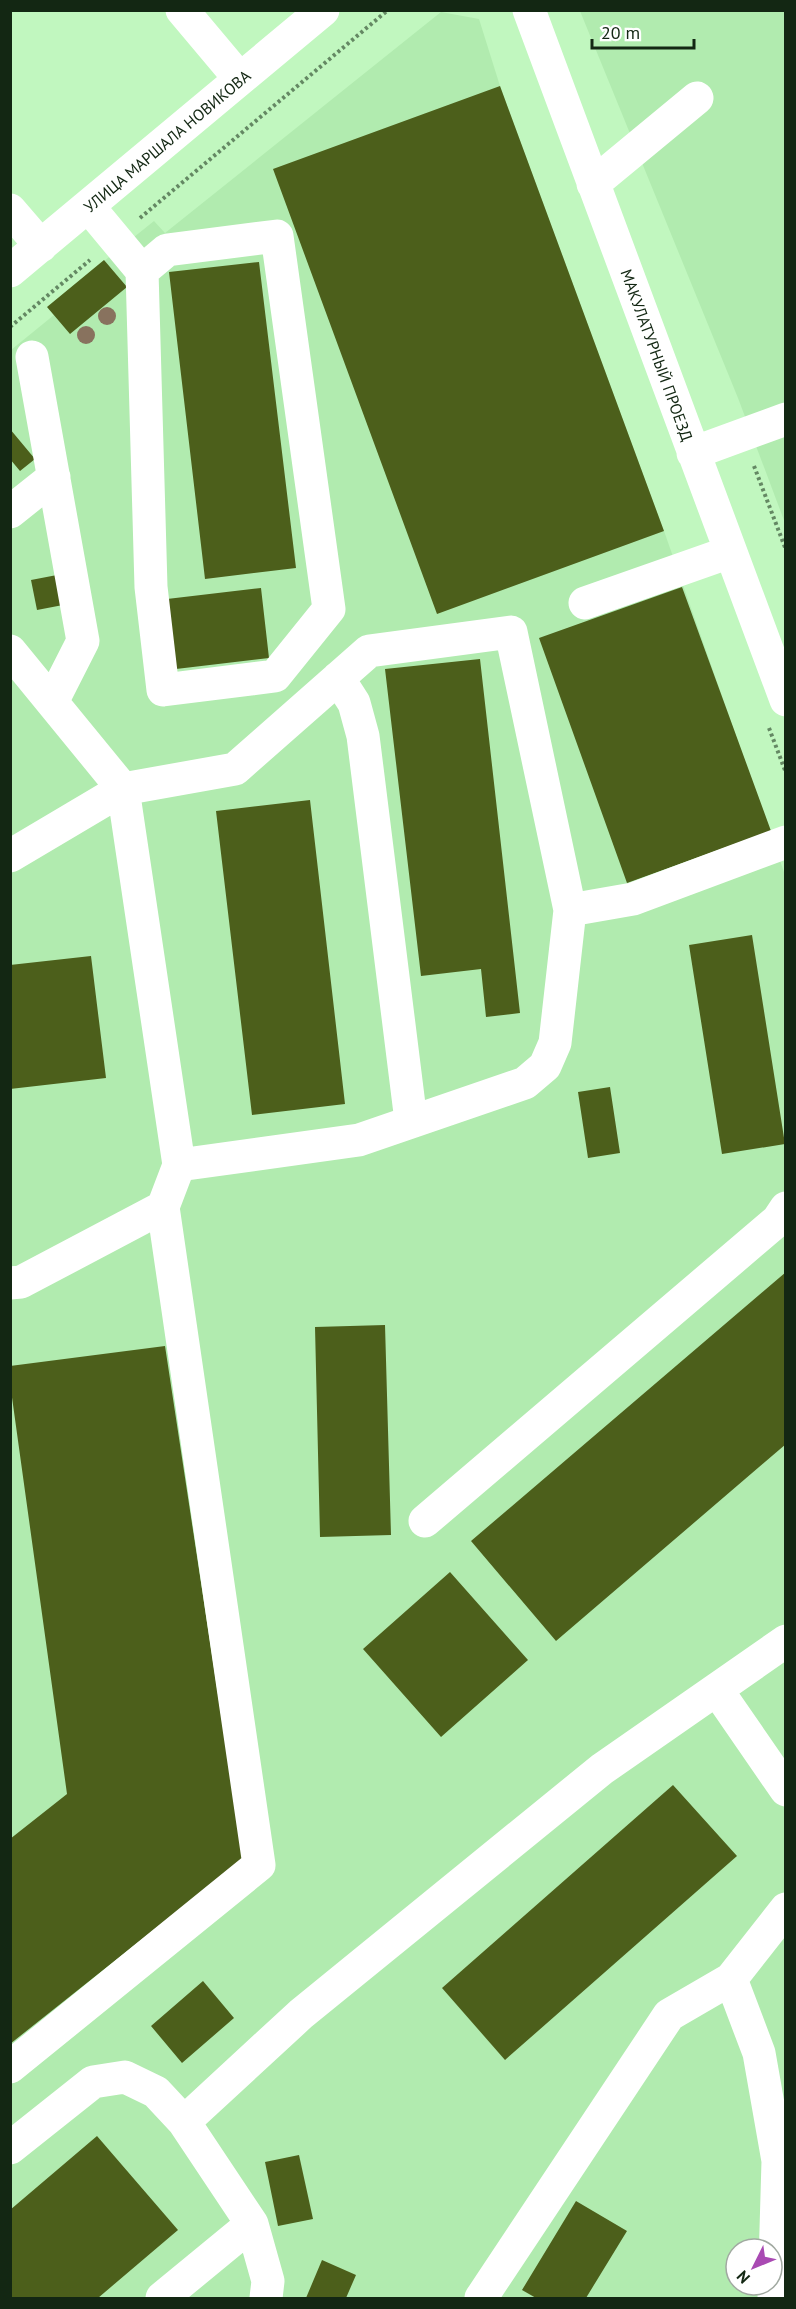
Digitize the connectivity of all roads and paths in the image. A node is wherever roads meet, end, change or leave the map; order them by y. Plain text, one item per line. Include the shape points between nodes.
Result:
1 (182, 10) edge
2 (323, 10) edge
3 (388, 10) edge
4 (529, 10) edge
5 (240, 79) junction
6 (697, 98) dead end
7 (593, 184) junction
8 (88, 206) junction
9 (10, 210) edge
10 (116, 239) junction
11 (41, 246) junction
12 (10, 271) edge
13 (142, 271) junction
14 (10, 327) edge
15 (32, 357) dead end
16 (786, 419) edge
17 (742, 435) junction
18 (693, 453) junction
19 (54, 477) junction
20 (10, 512) edge
21 (786, 550) edge
22 (730, 552) junction
23 (585, 603) dead end
24 (10, 651) edge
25 (338, 678) junction
26 (786, 700) edge
27 (52, 702) junction
28 (123, 789) junction
29 (786, 842) edge
30 (10, 856) edge
31 (570, 910) junction
32 (411, 1121) junction
33 (179, 1165) junction
34 (163, 1207) junction
35 (786, 1208) edge
36 (10, 1283) edge
37 (424, 1521) dead end
38 (786, 1641) edge
39 (717, 1690) junction
40 (786, 1790) edge
41 (786, 1909) edge
42 (731, 1979) junction
43 (10, 2067) edge
44 (184, 2122) junction
45 (10, 2148) edge
46 (252, 2224) junction
47 (162, 2298) edge
48 (266, 2298) edge
49 (481, 2298) edge
50 (774, 2298) edge

1 - 5 street
2 - 5 street, УЛИЦА МАРШАЛА НОВИКОВА
3 - 10 path
4 - 7 street, МАКУЛАТУРНЫЙ ПРОЕЗД
5 - 8 street, УЛИЦА МАРШАЛА НОВИКОВА
6 - 7 street
7 - 18 street, МАКУЛАТУРНЫЙ ПРОЕЗД
8 - 10 street
8 - 11 street, УЛИЦА МАРШАЛА НОВИКОВА
9 - 11 street
10 - 13 street
10 - 14 path
11 - 12 street, УЛИЦА МАРШАЛА НОВИКОВА
13 - 13 street via 152,587 163,690 275,676 329,609 277,236 166,250
15 - 19 street
16 - 17 street
17 - 18 street
17 - 21 path
18 - 22 street, МАКУЛАТУРНЫЙ ПРОЕЗД
19 - 20 street
19 - 27 street via 83,641
22 - 23 street
22 - 26 street, МАКУЛАТУРНЫЙ ПРОЕЗД
24 - 27 street
25 - 28 street via 235,769
25 - 31 street via 369,651 511,632
25 - 32 street via 354,703 363,736
27 - 28 street
28 - 30 street
28 - 33 street
29 - 31 street via 633,899
31 - 32 street via 555,1043 545,1066 525,1083
32 - 33 street via 359,1140
33 - 34 street
34 - 36 street via 21,1282
34 - 43 street via 260,1865
35 - 37 street via 778,1220
38 - 39 street
39 - 40 street
39 - 44 street via 593,1777 301,2014
41 - 42 street
42 - 49 street via 669,2015
42 - 50 street via 759,2053 778,2161
44 - 45 street via 156,2092 125,2077 93,2082
44 - 46 street
46 - 47 street
46 - 48 street via 268,2281

